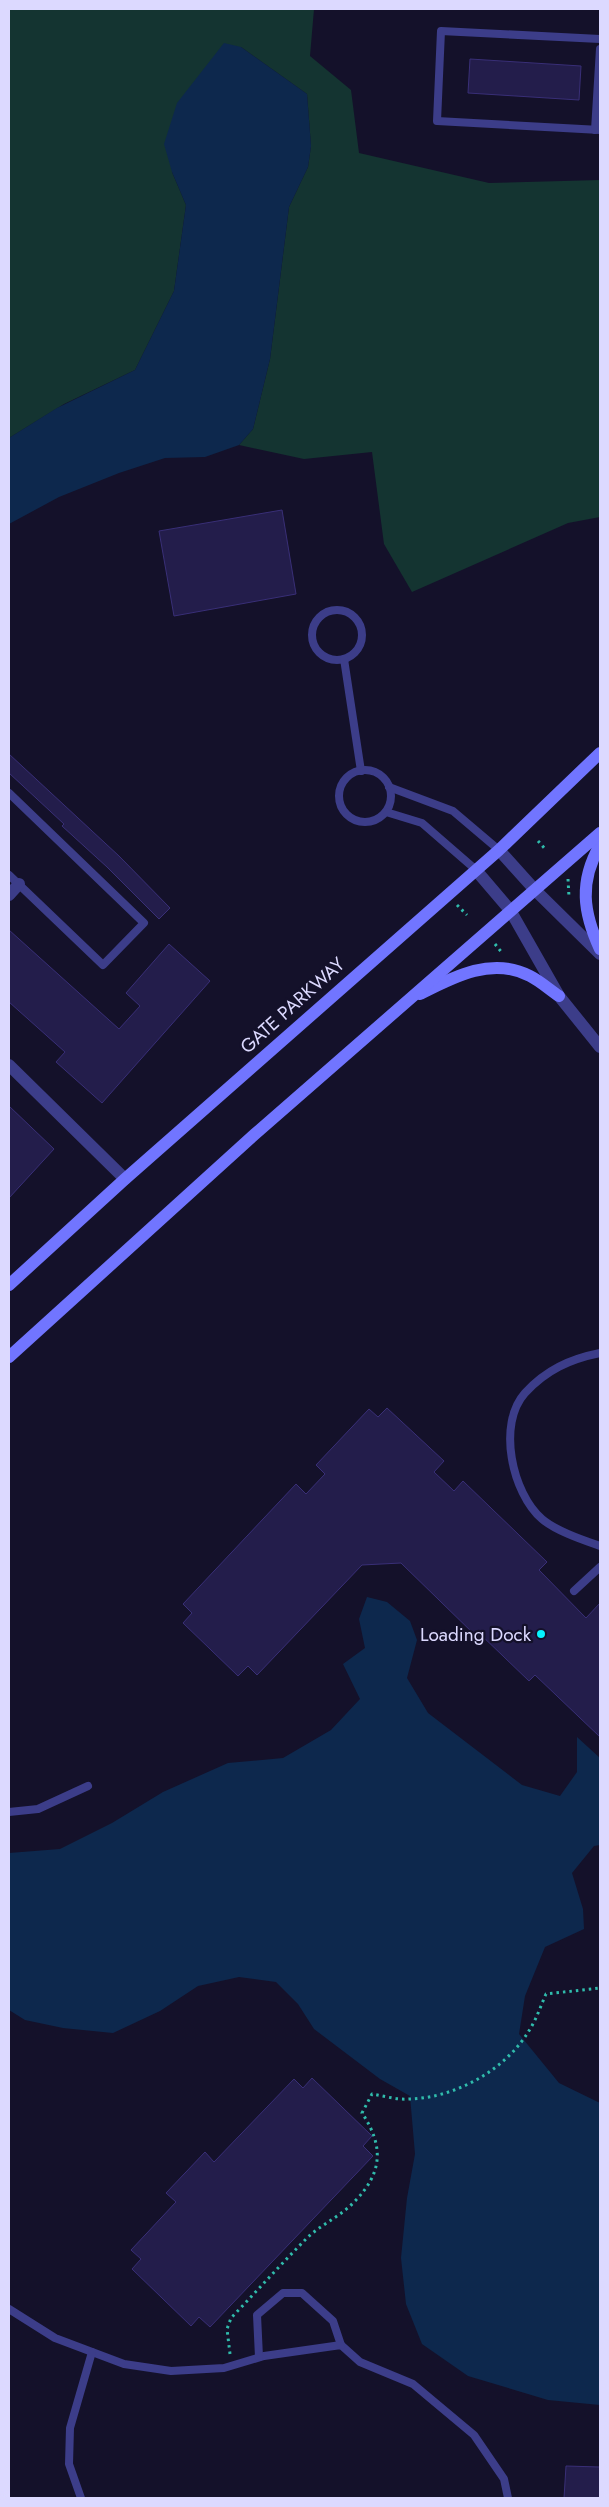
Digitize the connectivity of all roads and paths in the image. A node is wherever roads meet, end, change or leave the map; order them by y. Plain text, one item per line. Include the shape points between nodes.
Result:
1 (600, 39) edge
2 (600, 49) edge
3 (598, 130) edge
4 (344, 659) junction
5 (600, 753) edge
6 (361, 771) junction
7 (389, 787) junction
8 (9, 793) edge
9 (386, 812) junction
10 (600, 833) edge
11 (538, 841) dead end
12 (600, 845) edge
13 (499, 850) junction
14 (546, 850) dead end
15 (475, 869) junction
16 (9, 874) edge
17 (568, 879) dead end
18 (19, 884) junction
19 (535, 890) junction
20 (576, 891) dead end
21 (9, 895) edge
22 (569, 898) junction
23 (565, 902) dead end
24 (456, 904) dead end
25 (510, 910) junction
26 (467, 916) dead end
27 (492, 940) dead end
28 (600, 949) edge
29 (600, 954) edge
30 (506, 956) dead end
31 (558, 996) junction
32 (404, 1002) junction
33 (600, 1046) edge
34 (9, 1065) edge
35 (124, 1179) junction
36 (9, 1285) edge
37 (600, 1353) edge
38 (9, 1357) edge
39 (600, 1546) edge
40 (600, 1567) edge
41 (574, 1591) dead end
42 (88, 1786) dead end
43 (9, 1812) edge
44 (600, 1988) edge
45 (9, 2309) edge
46 (341, 2345) junction
47 (92, 2352) junction
48 (230, 2356) dead end
49 (259, 2357) junction
50 (81, 2498) edge
51 (508, 2498) edge

1 - 3 lane via 441,31 437,121
2 - 3 lane
4 - 4 lane via 360,645 362,630 348,612 332,610 318,618 312,635 313,643 323,657
4 - 6 lane
5 - 13 main road, GATE PARKWAY
6 - 7 lane via 378,774
6 - 9 lane via 353,773 342,785 343,810 348,816 364,822 380,818
7 - 9 lane via 391,796
7 - 13 lane via 453,811
8 - 18 lane via 144,923 103,966
9 - 15 lane via 422,823
10 - 19 main road
11 - 14 path
12 - 28 main road via 589,874 585,898 589,924
13 - 15 main road, GATE PARKWAY
13 - 19 street
15 - 25 street
15 - 35 main road, GATE PARKWAY
16 - 18 lane
17 - 22 path
18 - 21 street
19 - 25 main road
19 - 29 street
20 - 22 path
22 - 23 path
24 - 26 path
25 - 31 street
25 - 32 main road
27 - 30 path
31 - 32 main road via 530,975 506,969 486,969 462,973
31 - 33 street
32 - 38 main road
34 - 35 street
35 - 36 main road, GATE PARKWAY
37 - 39 lane via 574,1358 548,1372 523,1395 510,1432 513,1472 525,1497 542,1519
40 - 41 lane
42 - 43 lane via 38,1809
44 - 48 path via 546,1994 530,2029 507,2058 482,2077 448,2092 410,2099 372,2094 362,2113 378,2143 378,2161 370,2180 354,2202 310,2236 231,2318 227,2329
45 - 47 lane via 55,2338
46 - 49 lane
46 - 49 lane via 333,2321 302,2293 283,2293 257,2315
46 - 51 lane via 360,2362 413,2384 474,2435 504,2479
47 - 49 lane via 124,2364 171,2371 224,2368
47 - 50 lane via 70,2428 69,2464

